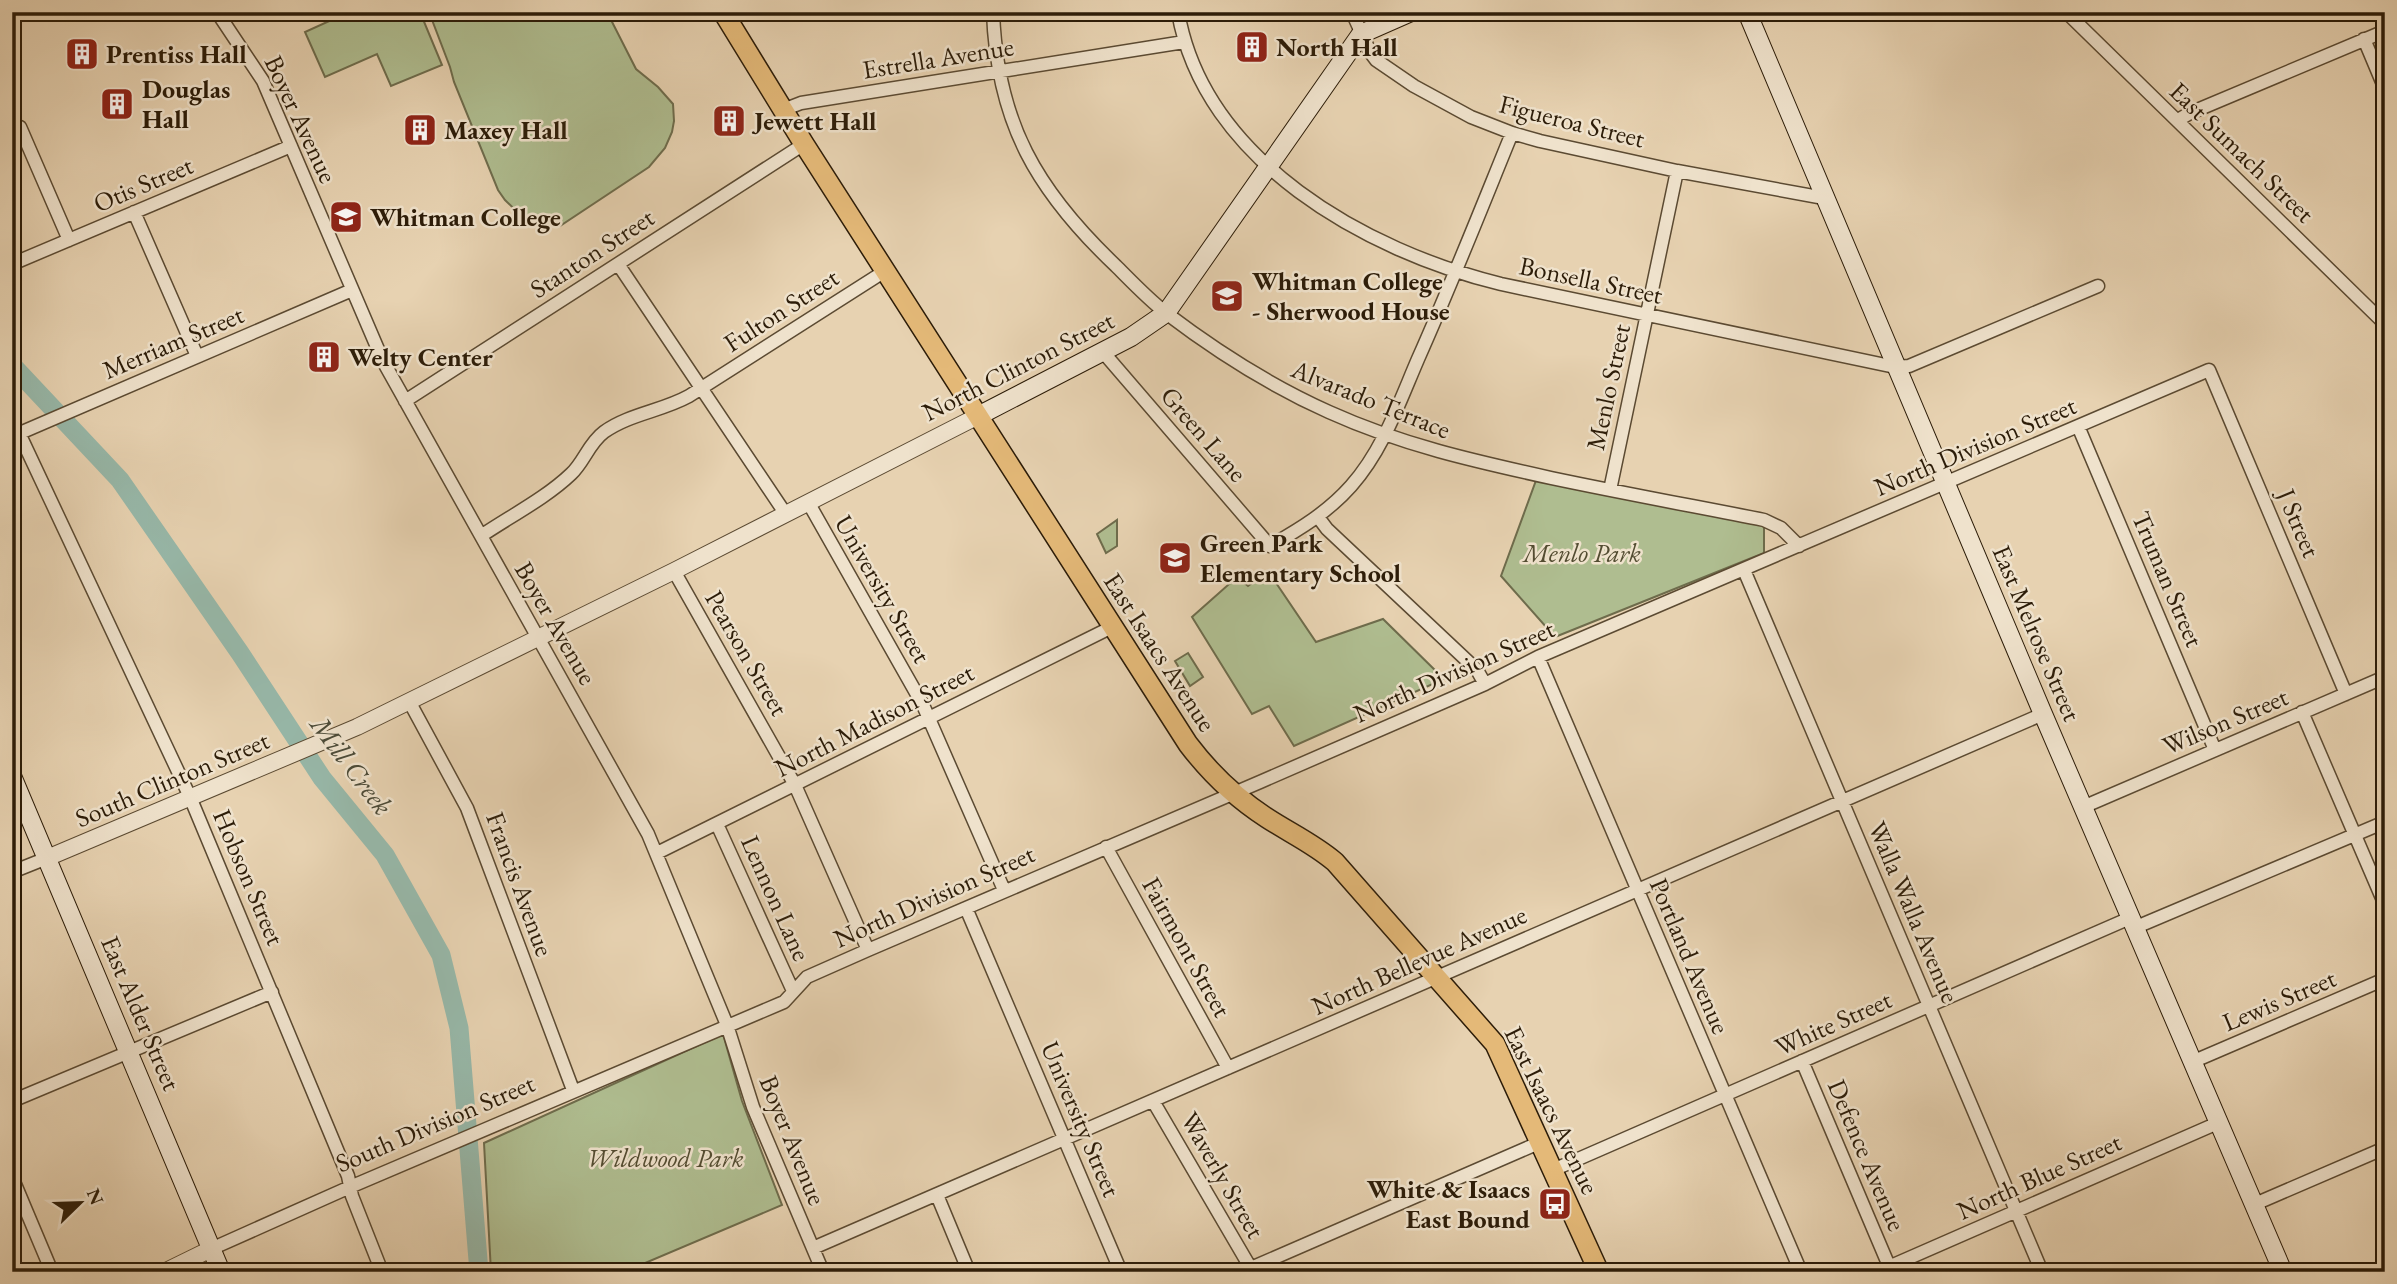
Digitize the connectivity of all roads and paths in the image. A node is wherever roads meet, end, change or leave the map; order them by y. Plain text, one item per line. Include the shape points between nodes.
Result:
1 (217, 12) edge
2 (723, 12) edge
3 (993, 12) edge
4 (1178, 12) edge
5 (1352, 12) edge
6 (1411, 12) edge
7 (1746, 12) edge
8 (2066, 12) edge
9 (2385, 31) edge
10 (1361, 34) junction
11 (2364, 39) junction
12 (1184, 42) junction
13 (998, 72) junction
14 (2385, 89) edge
15 (783, 110) junction
16 (2178, 120) junction
17 (20, 127) dead end
18 (1511, 133) junction
19 (804, 144) junction
20 (291, 145) junction
21 (1268, 168) junction
22 (1677, 171) junction
23 (1825, 198) junction
24 (134, 212) junction
25 (69, 240) junction
26 (12, 264) edge
27 (618, 264) junction
28 (885, 271) junction
29 (1456, 272) junction
30 (2098, 286) dead end
31 (352, 290) junction
32 (1166, 313) junction
33 (1647, 316) junction
34 (2385, 324) edge
35 (1103, 352) junction
36 (197, 356) junction
37 (1895, 367) junction
38 (2209, 370) joint
39 (701, 388) junction
40 (405, 401) junction
41 (978, 416) junction
42 (2078, 426) junction
43 (1385, 433) junction
44 (16, 434) edge
45 (1945, 483) junction
46 (1610, 490) junction
47 (808, 502) junction
48 (785, 513) junction
49 (1318, 517) junction
50 (481, 536) junction
51 (1799, 546) junction
52 (1744, 570) junction
53 (674, 571) junction
54 (1112, 627) junction
55 (537, 636) junction
56 (1538, 657) junction
57 (2385, 677) edge
58 (1485, 684) junction
59 (2346, 694) junction
60 (409, 701) junction
61 (2302, 712) junction
62 (2043, 714) junction
63 (929, 718) junction
64 (2216, 750) junction
65 (12, 776) edge
66 (795, 785) junction
67 (1232, 793) junction
68 (190, 797) junction
69 (1842, 801) junction
70 (2083, 807) junction
71 (2385, 822) edge
72 (717, 824) junction
73 (2355, 835) junction
74 (1106, 847) junction
75 (657, 853) junction
76 (47, 858) junction
77 (12, 872) edge
78 (1004, 890) junction
79 (1638, 890) junction
80 (2385, 905) edge
81 (966, 908) junction
82 (2132, 923) junction
83 (868, 950) junction
84 (1438, 977) junction
85 (2385, 979) edge
86 (793, 991) junction
87 (272, 992) junction
88 (1929, 1006) junction
89 (727, 1025) junction
90 (129, 1052) junction
91 (1802, 1061) junction
92 (2192, 1062) junction
93 (1228, 1068) junction
94 (573, 1090) junction
95 (1725, 1095) junction
96 (12, 1101) edge
97 (1153, 1101) junction
98 (2220, 1122) junction
99 (1065, 1139) junction
100 (1541, 1142) junction
101 (2385, 1149) edge
102 (1553, 1170) junction
103 (12, 1177) edge
104 (350, 1186) junction
105 (937, 1195) junction
106 (2255, 1204) junction
107 (2017, 1211) junction
108 (813, 1248) junction
109 (211, 1249) junction
110 (1889, 1266) junction
111 (1252, 1270) edge
112 (819, 1271) edge
113 (52, 1272) edge
114 (164, 1272) edge
115 (221, 1272) edge
116 (382, 1272) edge
117 (969, 1272) edge
118 (1121, 1272) edge
119 (1599, 1272) edge
120 (1801, 1272) edge
121 (1877, 1272) edge
122 (2042, 1272) edge
123 (2283, 1272) edge

1 - 20 street, Boyer Avenue via 263,81
2 - 15 main road, East Isaacs Avenue
3 - 13 street, Alvarado Terrace
4 - 12 street, Bonsella Street
5 - 10 street, Figueroa Street
6 - 10 main road
7 - 23 main road, East Melrose Street
8 - 16 street, East Sumach Street
9 - 11 street
10 - 18 street, Figueroa Street via 1376,60 1392,72 1441,103
10 - 21 main road, North Clinton Street
11 - 14 street
11 - 16 street
12 - 13 street, Estrella Avenue
12 - 21 street, Bonsella Street via 1213,106
13 - 15 street, Estrella Avenue via 801,103
13 - 32 street, Alvarado Terrace via 1014,127 1049,192 1078,229
15 - 19 main road, East Isaacs Avenue
16 - 34 street, East Sumach Street
17 - 25 street
18 - 22 street, Figueroa Street
18 - 29 street
19 - 27 street, Stanton Street
19 - 28 main road, East Isaacs Avenue
20 - 24 street, Otis Street
20 - 31 street, Boyer Avenue
21 - 29 street, Bonsella Street via 1366,234
21 - 32 main road, North Clinton Street
22 - 23 street, Figueroa Street
22 - 33 street, Menlo Street
23 - 37 main road, East Melrose Street
24 - 25 street, Otis Street
24 - 36 street
25 - 26 street, Otis Street
27 - 39 street
27 - 40 street, Stanton Street
28 - 39 street, Fulton Street
28 - 41 main road, East Isaacs Avenue
29 - 33 street, Bonsella Street
29 - 43 street
30 - 37 street, Bonsella Street via 1909,366
31 - 36 street, Merriam Street
31 - 40 street, Boyer Avenue
32 - 35 main road, North Clinton Street
32 - 43 street, Alvarado Terrace via 1280,388
33 - 37 street, Bonsella Street
33 - 46 street, Menlo Street
35 - 41 main road, North Clinton Street
35 - 49 street, Green Lane via 1270,546
36 - 44 street, Merriam Street
37 - 45 main road, East Melrose Street
38 - 42 street, North Division Street
38 - 59 street, J Street
39 - 48 street
39 - 50 street, Fulton Street via 676,404 606,430 569,476
40 - 50 street, Boyer Avenue
41 - 47 street, North Clinton Street
41 - 54 main road, East Isaacs Avenue
42 - 45 street, North Division Street
42 - 64 street, Truman Street
43 - 46 street, Alvarado Terrace via 1476,463
43 - 49 street via 1352,485
44 - 68 street, Hobson Street
45 - 51 street, North Division Street
45 - 62 main road, East Melrose Street
46 - 51 street, Alvarado Terrace via 1764,520 1781,528
47 - 48 street, North Clinton Street
47 - 63 street, University Street
48 - 53 street, North Clinton Street
49 - 58 street via 1477,670
50 - 55 street, Boyer Avenue
51 - 52 street, North Division Street
52 - 56 street, North Division Street
52 - 69 street, Walla Walla Avenue
53 - 55 street, North Clinton Street
53 - 66 street, Pearson Street
54 - 63 street, North Madison Street
54 - 67 main road, East Isaacs Avenue via 1188,744
55 - 60 street, South Clinton Street
55 - 75 street, Boyer Avenue
56 - 58 street, North Division Street
56 - 79 street, Portland Avenue
57 - 59 street, Wilson Street
58 - 67 street, North Division Street
59 - 61 street, Wilson Street
60 - 68 street, South Clinton Street
60 - 94 street, Francis Avenue via 467,808
61 - 64 street, Wilson Street
61 - 73 street
62 - 69 street, North Bellevue Avenue
62 - 70 main road, East Melrose Street
63 - 66 street, North Madison Street
63 - 78 street, University Street
64 - 70 street, Wilson Street
65 - 76 main road, East Alder Street
66 - 72 street, North Madison Street
66 - 83 street, Pearson Street
67 - 74 street, North Division Street
67 - 84 main road, East Isaacs Avenue via 1335,862
68 - 76 street, South Clinton Street
68 - 87 street, Hobson Street
69 - 79 street, North Bellevue Avenue
69 - 88 street, Walla Walla Avenue
70 - 82 main road, East Melrose Street
71 - 73 street, White Street
72 - 75 street, North Madison Street
72 - 86 street, Lennon Lane
73 - 80 street
73 - 82 street, White Street
74 - 78 street, North Division Street
74 - 93 street, Fairmont Street
75 - 89 street, Boyer Avenue
76 - 77 street, South Clinton Street
76 - 90 main road, East Alder Street
78 - 81 street, North Division Street
79 - 84 street, North Bellevue Avenue
79 - 95 street, Portland Avenue
81 - 83 street, North Division Street
81 - 99 street, University Street
82 - 88 street, White Street
82 - 92 main road, East Melrose Street
83 - 86 street, North Division Street via 807,977
84 - 93 street, North Bellevue Avenue
84 - 100 main road, East Isaacs Avenue via 1496,1044
85 - 92 street, Lewis Street
86 - 89 street, North Division Street via 784,1002
87 - 90 street
87 - 104 street, Hobson Street
88 - 91 street, White Street
88 - 107 street, Walla Walla Avenue
89 - 94 street, South Division Street
89 - 108 street, Boyer Avenue via 753,1107
90 - 96 street
90 - 109 main road, East Alder Street
91 - 95 street, White Street
91 - 110 street, Defence Avenue
92 - 98 main road, East Melrose Street
93 - 97 street, North Bellevue Avenue
94 - 104 street, South Division Street
95 - 102 street, White Street
95 - 120 street, Portland Avenue
97 - 99 street, North Bellevue Avenue
97 - 111 street, Waverly Street
98 - 106 main road, East Melrose Street
98 - 107 street, North Blue Street
99 - 105 street, North Bellevue Avenue
99 - 118 street, University Street
100 - 102 main road, East Isaacs Avenue
100 - 111 street
101 - 106 street
102 - 119 main road, East Isaacs Avenue
103 - 113 street
104 - 109 street, South Division Street
104 - 116 street, Hobson Street
105 - 108 street, North Bellevue Avenue
105 - 117 street
106 - 123 main road, East Melrose Street
107 - 110 street, North Blue Street
107 - 122 street, Walla Walla Avenue
108 - 112 street, Boyer Avenue
109 - 114 street, South Division Street
109 - 115 main road, East Alder Street
110 - 121 street, North Blue Street

